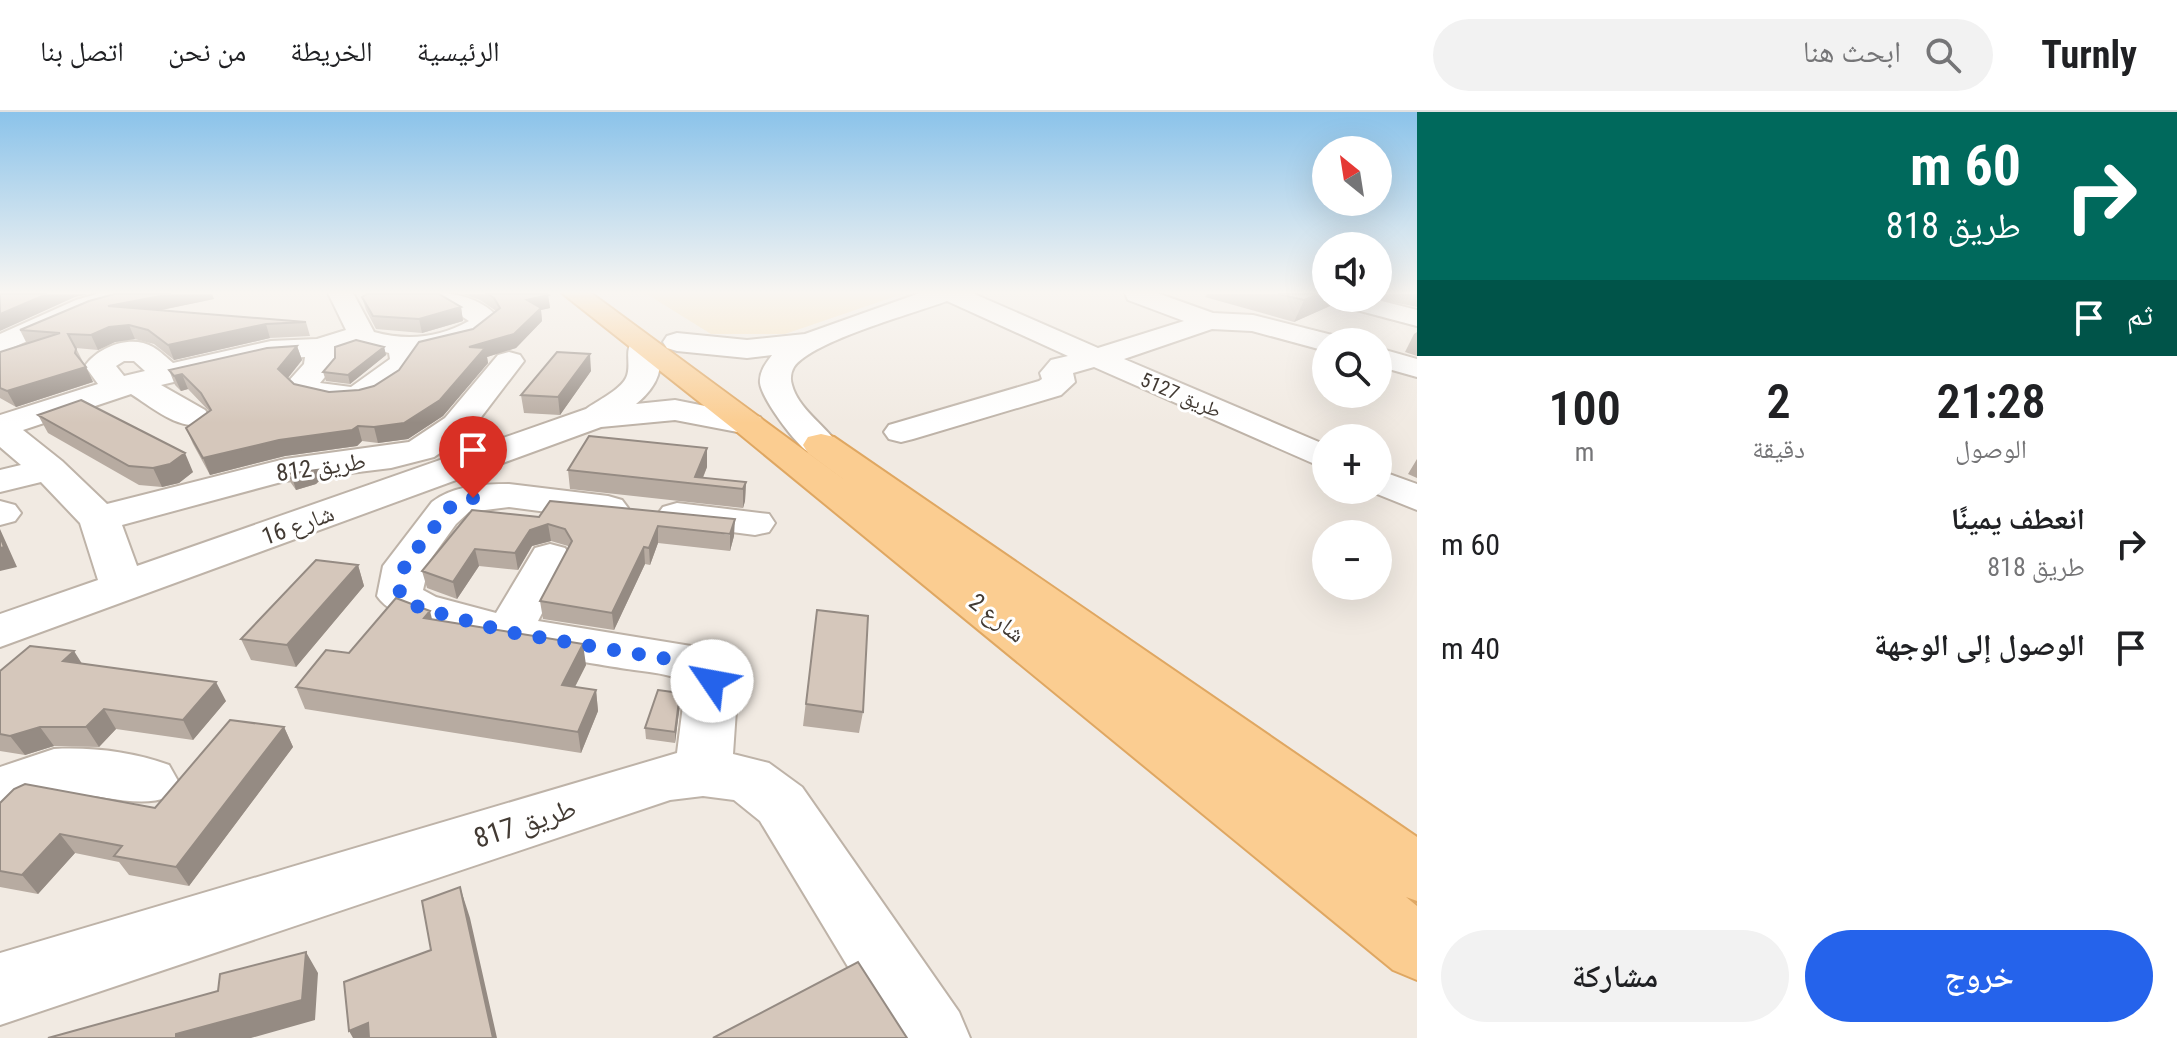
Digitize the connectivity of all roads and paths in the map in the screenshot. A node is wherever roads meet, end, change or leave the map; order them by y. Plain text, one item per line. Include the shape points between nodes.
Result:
1 (357, 336) joint
2 (452, 336) edge
3 (647, 336) edge
4 (652, 336) edge
5 (828, 336) edge
6 (1046, 336) edge
7 (1163, 336) edge
8 (812, 342) junction
9 (660, 344) junction
10 (402, 347) junction
11 (320, 348) junction
12 (1096, 358) junction
13 (509, 361) dead end
14 (1392, 361) edge
15 (1417, 368) edge
16 (126, 385) junction
17 (193, 417) dead end
18 (596, 417) junction
19 (748, 424) junction
20 (0, 428) edge
21 (901, 432) dead end
22 (819, 443) junction
23 (1312, 452) edge
24 (49, 469) junction
25 (0, 481) edge
26 (1392, 487) edge
27 (1417, 498) edge
28 (99, 519) junction
29 (755, 523) dead end
30 (550, 557) dead end
31 (123, 588) junction
32 (0, 631) edge
33 (508, 632) junction
34 (703, 773) junction
35 (149, 781) dead end
36 (12, 788) edge
37 (1417, 873) edge
38 (1417, 947) edge
39 (0, 989) edge
40 (933, 1038) edge

1 - 10 street
1 - 11 street
2 - 10 street
3 - 9 main road, شارع 2
4 - 9 main road, شارع 2
5 - 8 street, طريق 5127
6 - 12 street, طريق 5127
7 - 12 street
8 - 9 street, طريق 5127 via 747,349
8 - 22 street, طريق 5127 via 785,359 775,383
9 - 18 street, شارع 16 via 640,385
9 - 19 main road, شارع 2
9 - 22 main road, شارع 2
10 - 11 street via 401,365 365,395 346,399 302,384 319,366
11 - 16 street via 271,350
12 - 21 street via 1062,366 1055,373 1059,382 1050,388
12 - 23 street, طريق 5127
13 - 28 street, طريق 812 via 454,429 434,444 402,456 271,473
14 - 15 street
16 - 17 street
16 - 20 street
18 - 19 street, شارع 16 via 675,410
18 - 31 street, شارع 16
19 - 38 main road, شارع 2
20 - 24 street
22 - 37 main road, شارع 2
24 - 25 street
24 - 28 street
26 - 27 street
28 - 31 street
29 - 33 street via 494,496 452,505 409,559 399,577 400,596 420,608
30 - 33 street
31 - 32 street, شارع 16
33 - 34 street via 691,663 706,670 712,681
34 - 39 street, طريق 817 via 670,777
34 - 40 street, طريق 817 via 749,779 781,804
35 - 36 street via 59,769

